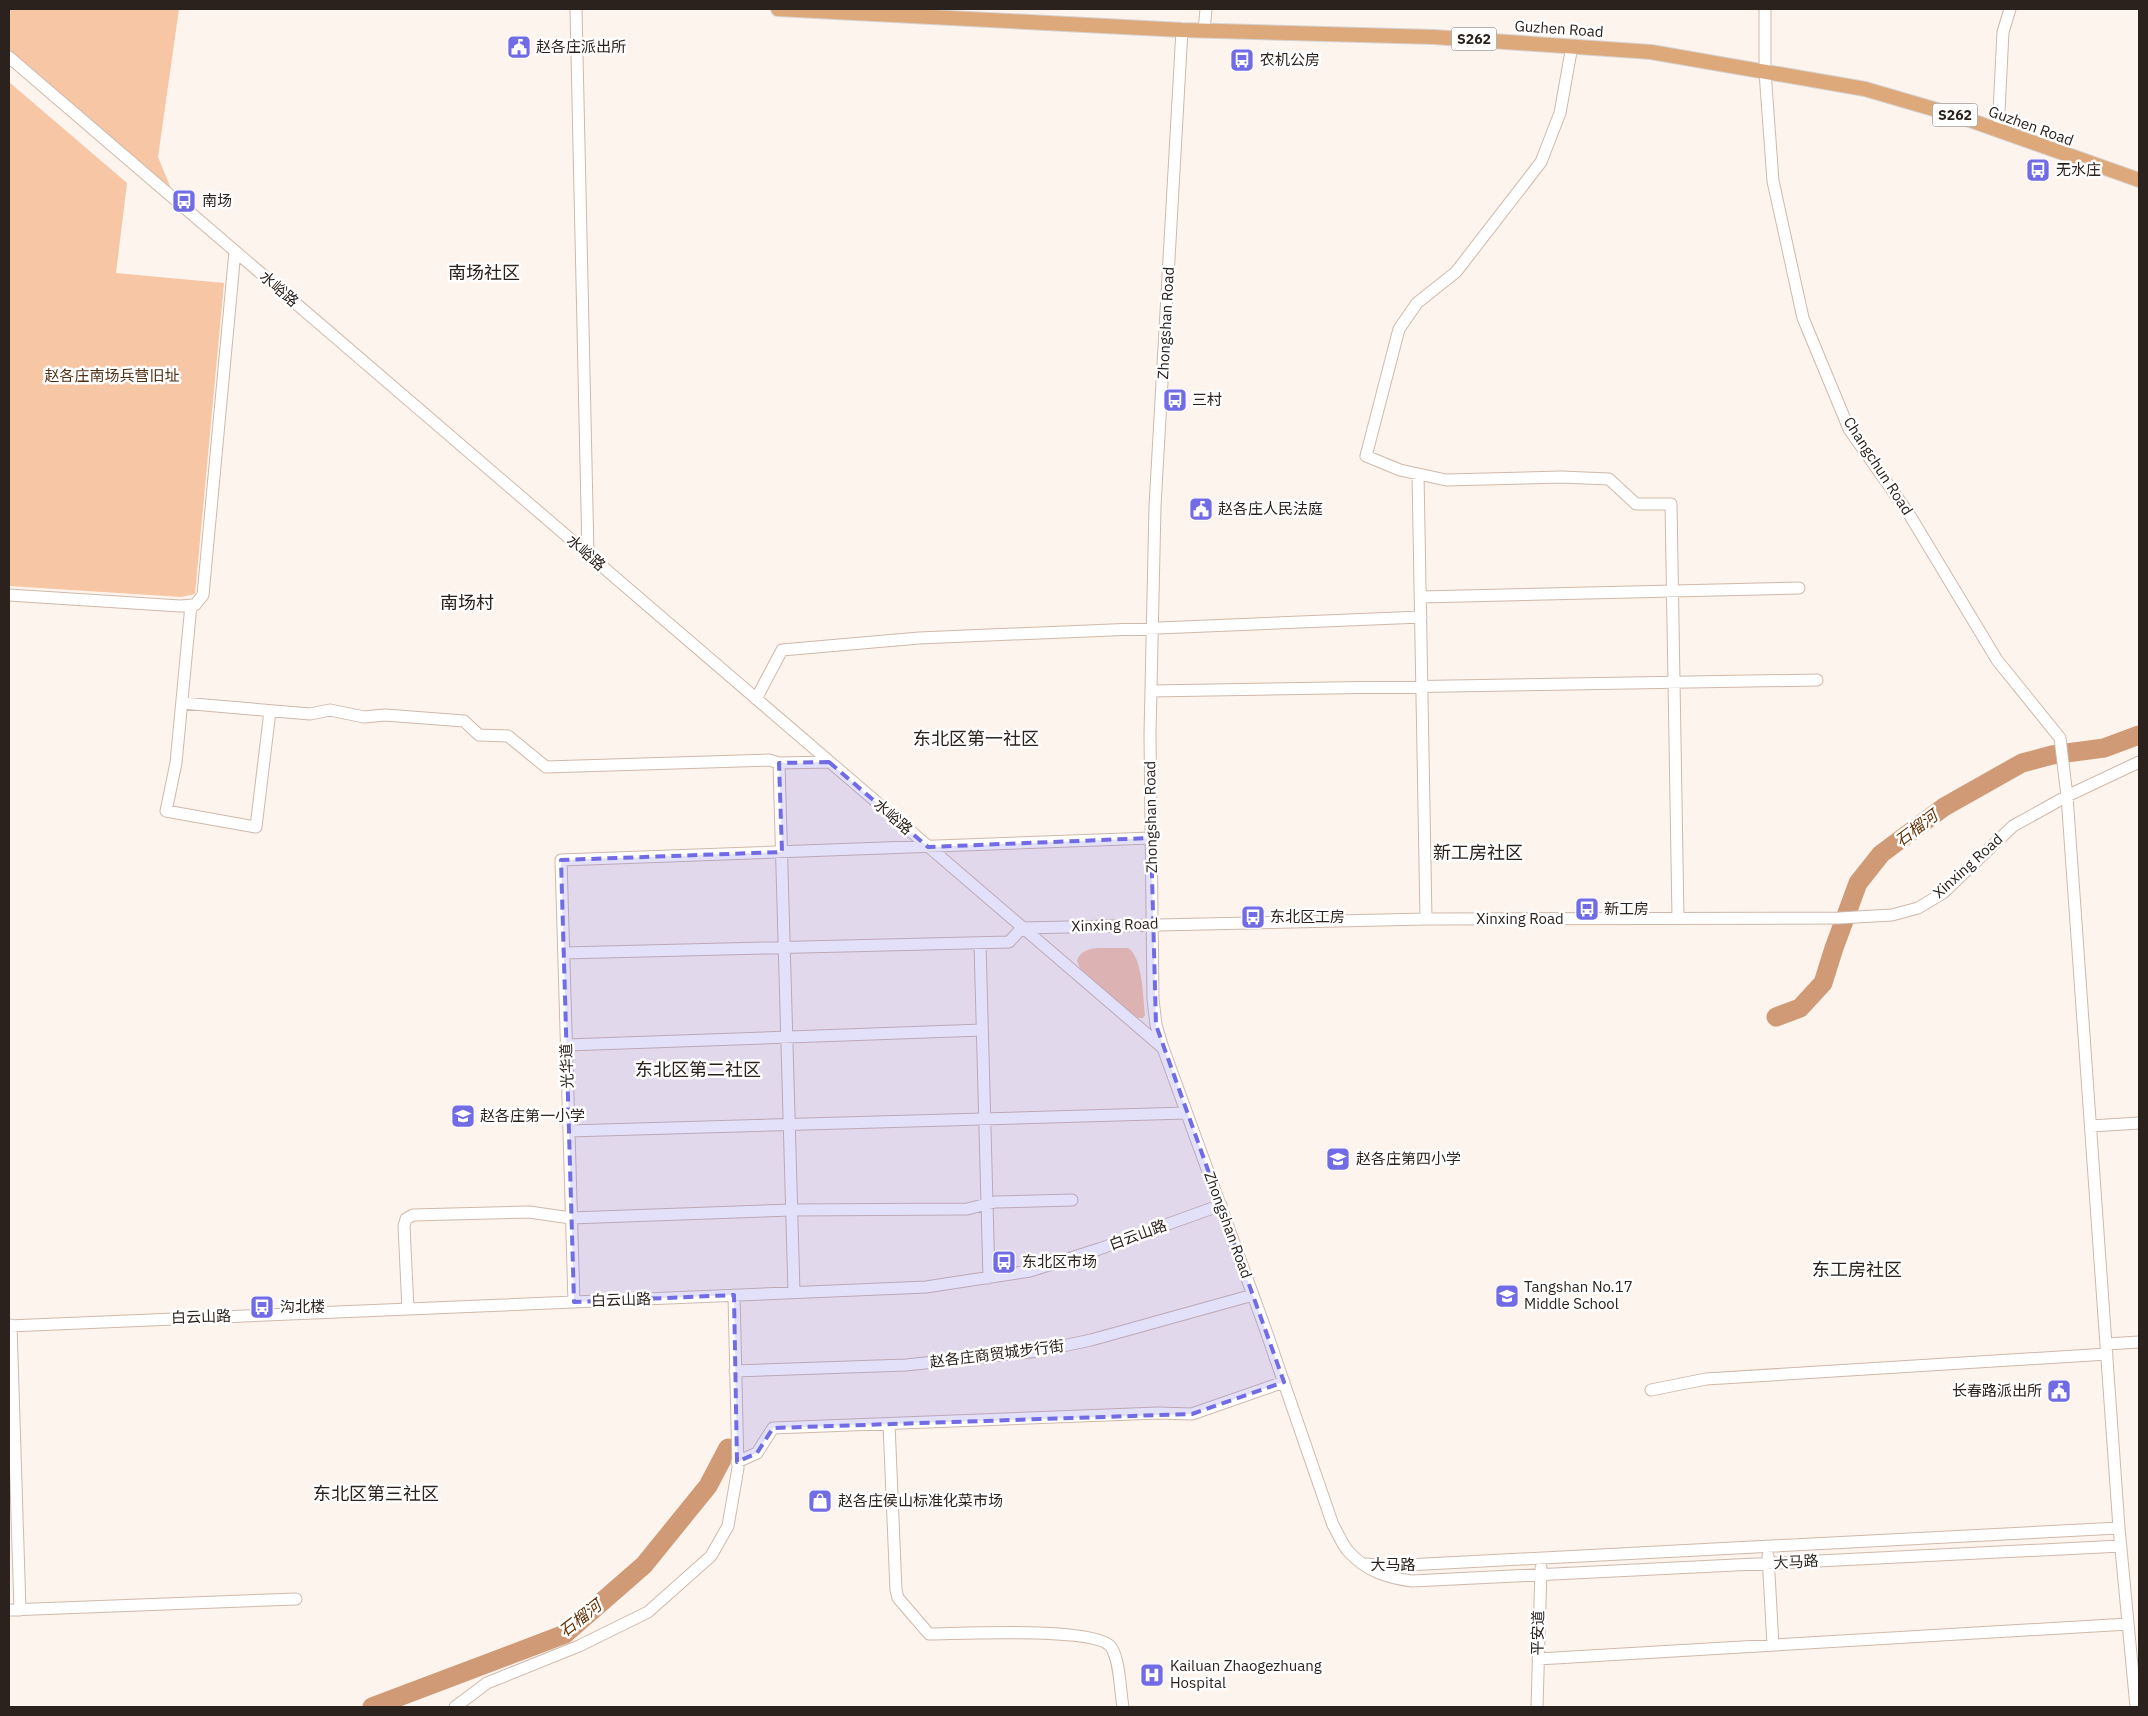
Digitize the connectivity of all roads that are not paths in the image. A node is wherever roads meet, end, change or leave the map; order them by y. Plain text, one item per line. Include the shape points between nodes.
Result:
1 (576, 9) edge
2 (778, 9) edge
3 (1206, 9) edge
4 (1765, 9) edge
5 (2010, 9) edge
6 (1182, 30) junction
7 (1204, 31) junction
8 (1572, 46) junction
9 (9, 57) edge
10 (1765, 72) junction
11 (1998, 131) junction
12 (2139, 180) edge
13 (235, 251) junction
14 (1418, 474) junction
15 (588, 554) junction
16 (1799, 588) dead end
17 (1672, 591) junction
18 (9, 595) edge
19 (1421, 597) junction
20 (190, 605) junction
21 (1421, 617) junction
22 (1152, 627) junction
23 (1817, 680) dead end
24 (1674, 682) junction
25 (1422, 686) junction
26 (1151, 691) junction
27 (756, 699) junction
28 (182, 703) junction
29 (270, 710) junction
30 (829, 762) junction
31 (2139, 762) edge
32 (779, 763) junction
33 (2067, 796) junction
34 (1152, 838) junction
35 (928, 847) junction
36 (782, 852) junction
37 (1678, 918) junction
38 (1426, 919) junction
39 (1153, 924) junction
40 (1022, 928) junction
41 (980, 943) junction
42 (784, 948) junction
43 (564, 953) junction
44 (982, 1030) junction
45 (787, 1037) junction
46 (567, 1045) junction
47 (1163, 1048) junction
48 (1186, 1114) junction
49 (984, 1119) junction
50 (2139, 1123) edge
51 (789, 1125) junction
52 (2091, 1126) junction
53 (569, 1131) junction
54 (1072, 1200) dead end
55 (987, 1204) junction
56 (1221, 1205) junction
57 (792, 1210) junction
58 (572, 1218) junction
59 (989, 1278) junction
60 (794, 1292) junction
61 (1253, 1294) junction
62 (734, 1295) junction
63 (574, 1302) junction
64 (408, 1309) junction
65 (10, 1325) edge
66 (2139, 1342) edge
67 (2106, 1349) junction
68 (735, 1371) junction
69 (1284, 1382) junction
70 (1651, 1390) dead end
71 (889, 1424) junction
72 (737, 1462) junction
73 (2119, 1528) junction
74 (2121, 1546) junction
75 (1768, 1547) junction
76 (1542, 1559) junction
77 (1768, 1563) junction
78 (1363, 1564) junction
79 (1540, 1574) junction
80 (296, 1599) dead end
81 (14, 1610) edge
82 (2128, 1624) junction
83 (1773, 1645) junction
84 (1538, 1659) junction
85 (455, 1707) edge
86 (1123, 1707) edge
87 (1537, 1707) edge
88 (2136, 1707) edge

1 - 15 street
2 - 6 main road, Guzhen Road / S262
3 - 7 street
4 - 10 street, Changchun Road
5 - 11 street via 2003,32
6 - 7 main road, Guzhen Road / S262
6 - 22 street, Zhongshan Road via 1155,506
7 - 8 main road, Guzhen Road / S262 via 1434,37
8 - 10 main road, Guzhen Road / S262 via 1651,52
8 - 14 street via 1560,113 1541,162 1456,272 1417,303 1400,329 1366,456
9 - 13 street, 水峪路
10 - 11 main road, Guzhen Road / S262 via 1865,89
10 - 33 street, Changchun Road via 1773,181 1803,318 1849,429 1909,514 1997,660 2060,738
11 - 12 main road, Guzhen Road / S262
13 - 15 street, 水峪路
13 - 20 street via 203,595 195,605
14 - 17 street via 1446,480 1561,476 1609,479 1636,504 1671,504
14 - 19 street
15 - 27 street, 水峪路
16 - 17 street
17 - 19 street
17 - 24 street
18 - 20 street
19 - 21 street
20 - 28 street
21 - 22 street
21 - 25 street
22 - 26 street, Zhongshan Road
22 - 27 street via 919,638 782,650
23 - 24 street
24 - 25 street
24 - 37 street
25 - 26 street
25 - 38 street
26 - 34 street, Zhongshan Road
27 - 30 street, 水峪路
28 - 29 street
28 - 29 street via 176,763 166,812 256,827
29 - 32 street via 310,714 330,710 364,717 385,715 464,721 479,735 508,736 546,767 769,760
30 - 32 street
30 - 35 street, 水峪路
31 - 33 street, Xinxing Road
32 - 36 street
33 - 37 street, Xinxing Road via 2013,826 1943,893 1918,908 1892,915 1839,918
33 - 52 street, Changchun Road
34 - 35 street
34 - 39 street, Zhongshan Road
35 - 36 street
35 - 40 street, 水峪路
36 - 42 street
36 - 43 street, 光华道 via 561,860
37 - 38 street, Xinxing Road
38 - 39 street, Xinxing Road
39 - 40 street, Xinxing Road
39 - 47 street, Zhongshan Road via 1153,999
40 - 41 street via 1009,942
40 - 47 street, 水峪路
41 - 42 street
41 - 44 street
42 - 43 street
42 - 45 street
43 - 46 street, 光华道
44 - 45 street
44 - 49 street
45 - 46 street
45 - 51 street
46 - 53 street, 光华道
47 - 48 street, Zhongshan Road
48 - 49 street
48 - 56 street, Zhongshan Road
49 - 51 street
49 - 55 street
50 - 52 street
51 - 53 street
51 - 57 street
52 - 67 street, Changchun Road
53 - 58 street, 光华道
54 - 55 street
55 - 57 street via 967,1209
55 - 59 street
56 - 59 street, 白云山路 via 1030,1271
56 - 61 street, Zhongshan Road
57 - 58 street
57 - 60 street
58 - 63 street, 光华道
58 - 64 street via 529,1212 409,1217 404,1226
59 - 60 street, 白云山路 via 926,1287
60 - 62 street, 白云山路
61 - 68 street, 赵各庄商贸城步行街 via 1091,1340 1039,1351 906,1365
61 - 69 street, Zhongshan Road
62 - 63 street, 白云山路
62 - 68 street
63 - 64 street, 白云山路
64 - 65 street, 白云山路
65 - 81 street
66 - 67 street
67 - 70 street via 1706,1378
67 - 73 street, Changchun Road
68 - 72 street
69 - 71 street via 1192,1414 1158,1412
69 - 78 street, Zhongshan Road via 1333,1525 1348,1552
71 - 72 street via 773,1428 757,1453
71 - 86 street via 898,1598 929,1634 1008,1632 1098,1639 1110,1646 1116,1658
72 - 85 street via 728,1526 711,1556 648,1612 579,1646 487,1683
73 - 74 street, Changchun Road
73 - 75 street, 大马路
74 - 77 street, 大马路
74 - 82 street, Changchun Road
75 - 76 street, 大马路
75 - 77 street
76 - 78 street, 大马路 via 1388,1566
76 - 79 street, 平安道
77 - 79 street, 大马路
77 - 83 street
78 - 79 street, 大马路 via 1393,1579 1412,1581
79 - 84 street, 平安道
80 - 81 street
82 - 83 street
82 - 88 street, Changchun Road
83 - 84 street
84 - 87 street, 平安道

